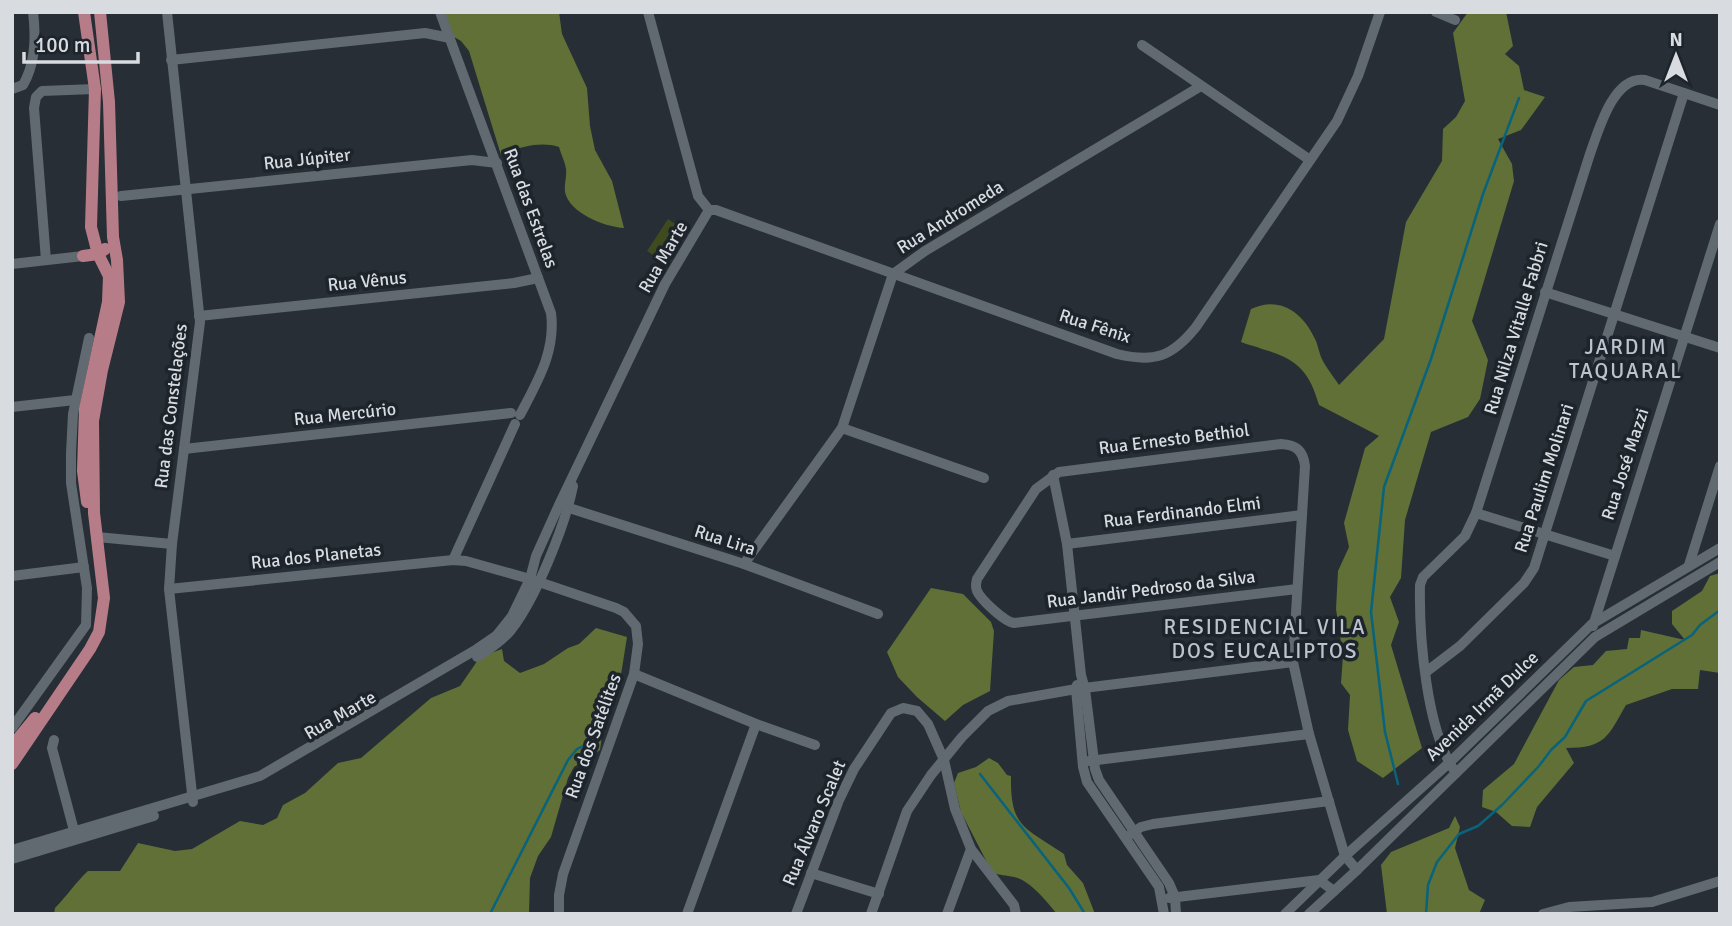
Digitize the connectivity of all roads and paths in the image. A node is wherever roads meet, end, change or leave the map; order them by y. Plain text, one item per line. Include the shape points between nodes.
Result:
1 (33, 12) edge
2 (85, 12) edge
3 (100, 12) edge
4 (167, 12) edge
5 (440, 12) edge
6 (648, 12) edge
7 (1380, 12) edge
8 (1436, 12) edge
9 (1455, 20) dead end
10 (450, 38) junction
11 (1142, 45) dead end
12 (172, 60) junction
13 (1201, 86) junction
14 (12, 89) edge
15 (95, 89) junction
16 (1684, 93) junction
17 (1720, 105) edge
18 (95, 137) junction
19 (111, 157) junction
20 (1310, 160) junction
21 (497, 163) junction
22 (185, 189) junction
23 (121, 196) dead end
24 (709, 210) junction
25 (91, 222) junction
26 (1720, 224) edge
27 (113, 230) junction
28 (98, 254) junction
29 (83, 256) junction
30 (46, 260) junction
31 (12, 264) edge
32 (105, 268) junction
33 (893, 274) junction
34 (538, 278) junction
35 (1545, 292) junction
36 (1614, 314) junction
37 (199, 316) junction
38 (1684, 336) junction
39 (89, 338) dead end
40 (1720, 348) edge
41 (75, 400) junction
42 (12, 407) edge
43 (515, 418) junction
44 (842, 428) junction
45 (184, 449) junction
46 (1720, 466) edge
47 (1053, 475) junction
48 (985, 478) dead end
49 (564, 506) junction
50 (1476, 513) junction
51 (1302, 515) junction
52 (1545, 534) junction
53 (97, 537) junction
54 (460, 540) junction
55 (172, 544) junction
56 (1067, 544) junction
57 (1720, 548) edge
58 (1615, 556) junction
59 (453, 560) junction
60 (466, 561) junction
61 (1720, 562) edge
62 (744, 564) junction
63 (1689, 565) junction
64 (84, 567) junction
65 (12, 576) edge
66 (1694, 577) junction
67 (534, 581) junction
68 (169, 589) junction
69 (1297, 589) junction
70 (878, 614) dead end
71 (1075, 616) junction
72 (1595, 629) junction
73 (1293, 662) junction
74 (1426, 672) junction
75 (634, 674) junction
76 (1080, 689) junction
77 (756, 724) junction
78 (12, 728) edge
79 (1308, 734) junction
80 (54, 740) dead end
81 (815, 745) dead end
82 (12, 746) edge
83 (944, 760) junction
84 (1088, 761) junction
85 (12, 764) edge
86 (1452, 768) junction
87 (193, 800) junction
88 (1329, 800) junction
89 (1130, 835) junction
90 (75, 836) junction
91 (971, 849) junction
92 (12, 850) edge
93 (1345, 856) junction
94 (12, 859) edge
95 (1357, 870) junction
96 (811, 873) junction
97 (1319, 880) junction
98 (1720, 881) edge
99 (1334, 891) junction
100 (879, 894) junction
101 (1175, 897) junction
102 (1163, 899) junction
103 (559, 914) edge
104 (687, 914) edge
105 (796, 914) edge
106 (871, 914) edge
107 (947, 914) edge
108 (1016, 914) edge
109 (1164, 914) edge
110 (1176, 914) edge
111 (1285, 914) edge
112 (1309, 914) edge
113 (1543, 914) edge

1 - 14 street via 32,62 23,85
2 - 15 main road
3 - 19 main road
4 - 12 street, Rua das Constelações
5 - 10 street, Rua das Estrelas
6 - 24 street, Rua Marte via 698,196
7 - 20 street, Rua Fênix via 1349,99
8 - 9 street
10 - 12 street via 425,33
10 - 21 street, Rua das Estrelas
11 - 13 street
12 - 22 street, Rua das Constelações
13 - 20 street
13 - 33 street, Rua Andromeda
15 - 18 main road
15 - 30 street via 42,91 34,103
16 - 17 street
16 - 35 street, Rua Nilza Vitalle Fabbri via 1634,79 1619,89 1603,121
16 - 36 street, Rua Paulim Molinari
18 - 19 main road via 98,169 104,170
18 - 25 main road
19 - 27 main road
20 - 33 street, Rua Fênix via 1188,337 1167,353 1151,358 1117,354
21 - 22 street, Rua Júpiter via 472,160
21 - 34 street, Rua das Estrelas
22 - 23 street, Rua Júpiter
22 - 37 street, Rua das Constelações
24 - 33 street, Rua Fênix
24 - 49 street, Rua Marte via 665,284
25 - 27 main road via 93,208 101,207
25 - 28 main road
25 - 29 main road via 90,245
26 - 38 street, Rua José Mazzi
27 - 28 main road
27 - 53 main road via 119,302 93,421
28 - 29 main road
28 - 32 main road
29 - 30 street
29 - 32 main road
30 - 31 street
32 - 82 main road via 108,302 87,394 83,446 98,618 79,657
33 - 44 street, Rua Andromeda
34 - 37 street, Rua Vênus
34 - 43 street, Rua das Estrelas via 551,313 550,348 544,370
35 - 36 street
35 - 50 street, Rua Nilza Vitalle Fabbri
36 - 38 street
36 - 52 street, Rua Paulim Molinari
37 - 45 street, Rua das Constelações
38 - 40 street
38 - 58 street, Rua José Mazzi
39 - 41 street
41 - 42 street
41 - 64 street via 71,483
43 - 45 street, Rua Mercúrio
43 - 54 street, Rua das Estrelas
44 - 48 street
44 - 62 street, Rua Andromeda
45 - 55 street, Rua das Constelações
46 - 63 street
47 - 51 street, Rua Ernesto Bethiol via 1281,443 1294,445 1305,466
47 - 56 street
47 - 71 street, Rua Jandir Pedroso da Silva via 1036,489 976,583 979,594 1008,622
49 - 62 street, Rua Lira
49 - 67 street, Rua Marte
50 - 52 street
50 - 74 street, Rua Nilza Vitalle Fabbri via 1465,536 1422,581
51 - 56 street, Rua Ferdinando Elmi
51 - 69 street
52 - 58 street
52 - 74 street, Rua Paulim Molinari via 1524,583 1460,646
53 - 55 street
53 - 85 main road via 104,598 99,632
54 - 59 street, Rua das Estrelas
54 - 60 street
55 - 68 street, Rua das Constelações
56 - 71 street
57 - 63 street, Avenida Irmã Dulce
58 - 72 street, Rua José Mazzi
59 - 60 street, Rua dos Planetas
59 - 68 street, Rua dos Planetas
60 - 67 street, Rua dos Satélites
61 - 66 street, Avenida Irmã Dulce
62 - 70 street, Rua Lira
63 - 66 street
63 - 72 street, Avenida Irmã Dulce
64 - 65 street
64 - 78 street via 86,625
66 - 72 street, Avenida Irmã Dulce
67 - 75 street, Rua dos Satélites via 631,617 639,634
67 - 87 street, Rua Marte via 496,636 477,649 260,776
68 - 87 street, Rua das Constelações
69 - 71 street, Rua Jandir Pedroso da Silva
69 - 73 street
71 - 76 street
72 - 86 street, Avenida Irmã Dulce
73 - 76 street
73 - 79 street
74 - 86 street via 1430,703
75 - 77 street
75 - 103 street, Rua dos Satélites via 562,874
76 - 83 street via 998,705 970,727
76 - 84 street
77 - 81 street
77 - 104 street
79 - 84 street
79 - 88 street
80 - 90 street via 52,748
83 - 91 street via 955,809
83 - 96 street, Rua Álvaro Scalet via 917,711 903,708 891,713 854,769
83 - 100 street via 907,811
84 - 89 street via 1087,782
86 - 93 street, Avenida Irmã Dulce
86 - 95 street, Avenida Irmã Dulce
87 - 90 street, Rua Marte
88 - 89 street via 1153,824
88 - 93 street
89 - 101 street
89 - 102 street
90 - 92 street, Rua Marte
90 - 94 street, Rua Marte
91 - 107 street
91 - 108 street via 1010,899
93 - 95 street
93 - 97 street, Avenida Irmã Dulce
95 - 99 street, Avenida Irmã Dulce
96 - 100 street
96 - 105 street, Rua Álvaro Scalet
97 - 99 street
97 - 101 street
97 - 111 street, Avenida Irmã Dulce
98 - 113 street via 1652,902 1569,907
99 - 112 street, Avenida Irmã Dulce
100 - 106 street
101 - 102 street
101 - 110 street
102 - 109 street

